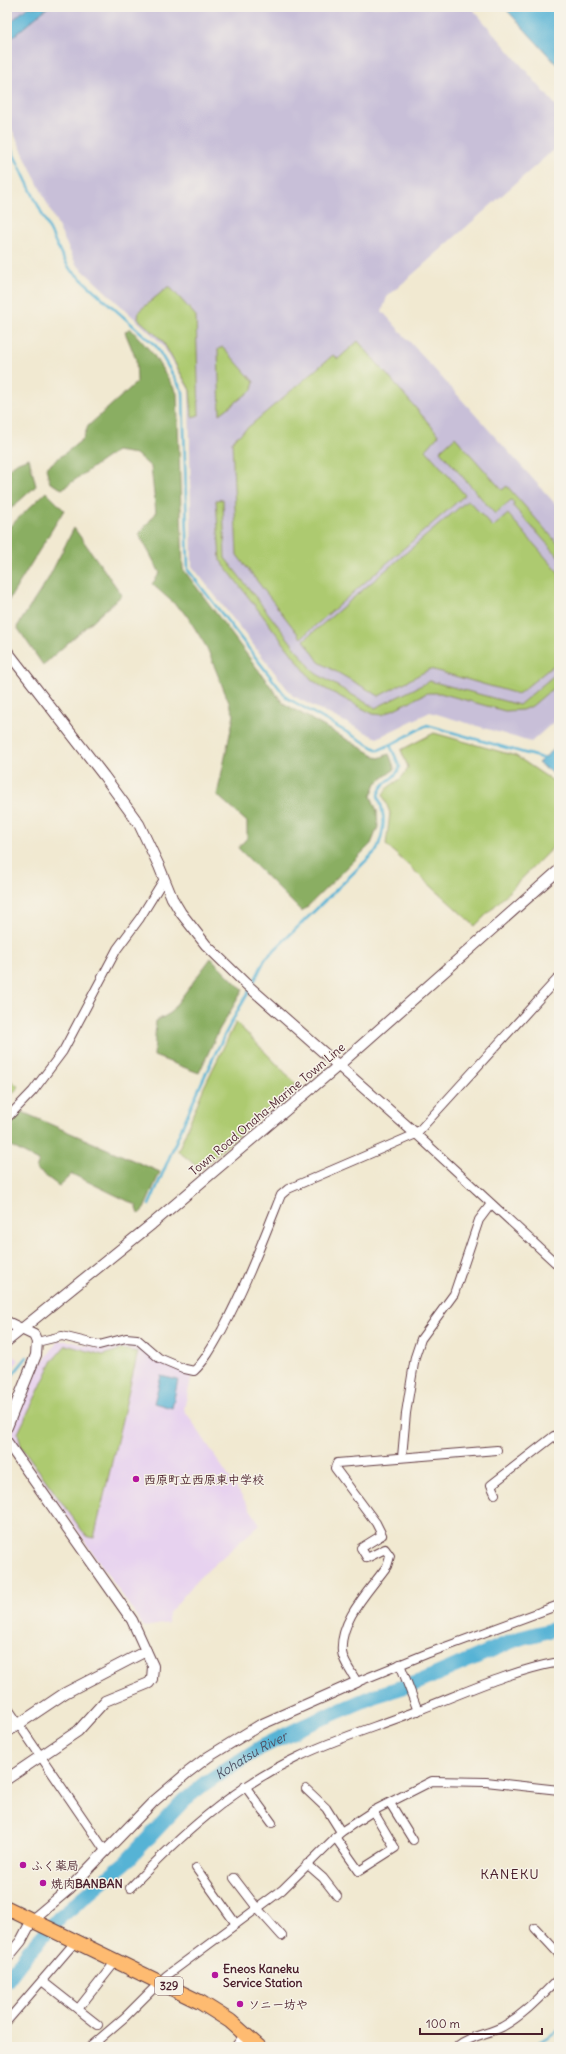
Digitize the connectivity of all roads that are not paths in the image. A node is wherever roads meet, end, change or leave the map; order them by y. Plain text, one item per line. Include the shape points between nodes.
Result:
1 (7, 651) edge
2 (559, 870) edge
3 (164, 880) junction
4 (559, 977) edge
5 (338, 1066) junction
6 (7, 1118) edge
7 (416, 1134) junction
8 (491, 1204) junction
9 (559, 1266) edge
10 (7, 1322) edge
11 (22, 1328) junction
12 (7, 1341) edge
13 (37, 1342) junction
14 (7, 1426) edge
15 (559, 1440) edge
16 (7, 1442) edge
17 (497, 1450) dead end
18 (402, 1457) junction
19 (496, 1494) dead end
20 (559, 1605) edge
21 (146, 1651) junction
22 (559, 1662) edge
23 (402, 1668) junction
24 (357, 1682) junction
25 (7, 1707) edge
26 (417, 1708) junction
27 (18, 1724) junction
28 (7, 1732) edge
29 (40, 1757) junction
30 (7, 1779) edge
31 (245, 1786) junction
32 (306, 1789) dead end
33 (559, 1790) edge
34 (390, 1803) junction
35 (373, 1811) junction
36 (272, 1823) dead end
37 (338, 1834) junction
38 (413, 1840) dead end
39 (106, 1852) junction
40 (307, 1864) junction
41 (196, 1868) dead end
42 (234, 1878) dead end
43 (130, 1888) dead end
44 (337, 1896) dead end
45 (7, 1908) edge
46 (257, 1908) junction
47 (32, 1920) junction
48 (236, 1924) junction
49 (535, 1928) dead end
50 (282, 1936) dead end
51 (73, 1940) junction
52 (559, 1954) edge
53 (7, 1958) edge
54 (116, 1961) junction
55 (559, 1978) edge
56 (42, 1981) junction
57 (160, 1982) junction
58 (78, 2009) junction
59 (7, 2021) edge
60 (98, 2025) dead end
61 (245, 2034) junction
62 (90, 2047) edge
63 (235, 2047) edge
64 (259, 2047) edge
65 (456, 2047) edge

1 - 3 street via 138,824
2 - 5 street, Town Road Onaha-Marine Town Line
3 - 5 street via 181,913 206,945 254,992
3 - 6 street via 117,949 63,1051 33,1091
4 - 7 street
5 - 7 street
5 - 11 street, Town Road Onaha-Marine Town Line via 152,1224
7 - 8 street
7 - 13 street via 288,1189 281,1195 235,1306 208,1353 194,1371 159,1358 137,1338 99,1345 62,1336
8 - 9 street
8 - 18 street via 480,1220 454,1294 421,1339 415,1357
10 - 11 street
11 - 12 street, Town Road Onaha-Marine Town Line
11 - 13 street via 34,1335
13 - 14 street via 36,1354
15 - 19 street via 554,1436 491,1485
16 - 21 street via 120,1600
17 - 18 street
18 - 24 street via 337,1463 335,1468 376,1523 382,1536 361,1548 368,1558 385,1549 390,1556 387,1566 345,1628 342,1651 344,1660
20 - 23 street
21 - 27 street via 92,1678
21 - 29 street via 153,1666 152,1679 149,1683 105,1701 78,1731
22 - 26 street via 520,1670
23 - 24 street
23 - 26 street
24 - 39 street via 260,1725 208,1757 153,1802
25 - 27 street
26 - 31 street via 283,1764
27 - 28 street
27 - 29 street
29 - 30 street
29 - 39 street
31 - 36 street
31 - 43 street via 216,1806 186,1832
32 - 37 street via 326,1808
33 - 34 street via 486,1782 432,1781
34 - 35 street
34 - 38 street
35 - 37 street
35 - 37 street via 395,1848 359,1871
37 - 40 street
39 - 47 street via 69,1889
40 - 44 street via 323,1878
40 - 46 street via 282,1890
41 - 48 street
42 - 46 street
45 - 47 highway, 329
46 - 48 street
46 - 50 street
47 - 51 highway, 329
47 - 53 street via 21,1941
48 - 57 street
49 - 52 street
51 - 54 highway, 329
51 - 56 street
54 - 57 highway, 329
54 - 58 street
55 - 65 street via 526,2012 501,2027
56 - 58 street
56 - 59 street
57 - 61 highway, 329 via 200,2002
57 - 62 street
58 - 60 street
61 - 63 street
61 - 64 highway, 329

